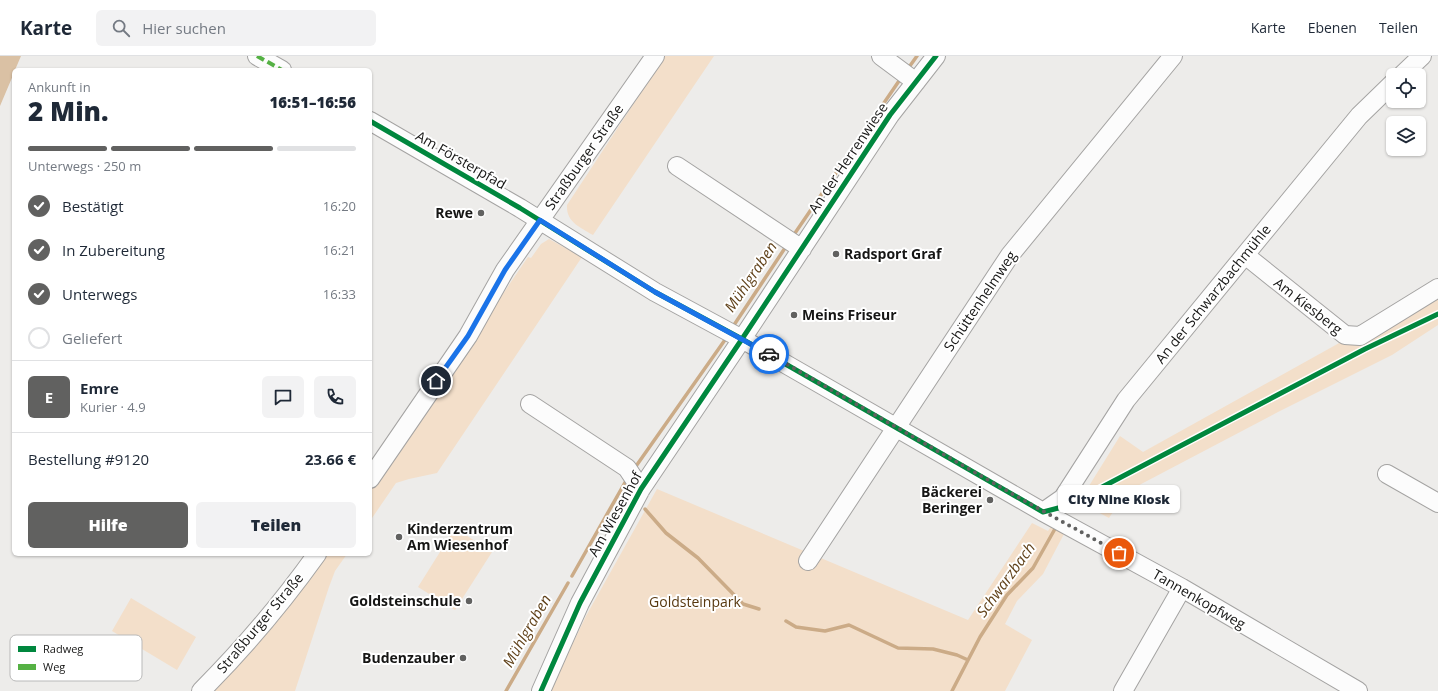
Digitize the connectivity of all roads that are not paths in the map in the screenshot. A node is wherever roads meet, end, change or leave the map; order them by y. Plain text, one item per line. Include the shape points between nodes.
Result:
1 (257, 56) edge
2 (655, 56) edge
3 (881, 56) edge
4 (936, 56) edge
5 (1173, 56) edge
6 (1422, 56) edge
7 (278, 68) edge
8 (1409, 68) edge
9 (909, 77) junction
10 (1386, 90) edge
11 (372, 122) edge
12 (677, 166) dead end
13 (540, 220) junction
14 (794, 243) junction
15 (1245, 255) junction
16 (1438, 288) edge
17 (742, 339) junction
18 (530, 404) dead end
19 (896, 428) junction
20 (1387, 474) dead end
21 (372, 476) edge
22 (641, 489) junction
23 (1438, 503) edge
24 (1043, 512) junction
25 (315, 556) edge
26 (808, 561) dead end
27 (1182, 588) junction
28 (1349, 689) edge
29 (201, 691) edge
30 (541, 691) edge
31 (1123, 691) edge

1 - 7 street
2 - 13 street, Straßburger Straße
3 - 9 street
4 - 9 street, An der Herrenwiese
5 - 19 street, Schüttenhelmweg via 1010,255
6 - 8 street
9 - 14 street, An der Herrenwiese via 890,115
10 - 15 street, An der Schwarzbachmühle via 1359,116
11 - 13 street, Am Försterpfad
12 - 14 street
13 - 17 street, Tannenkopfweg via 655,292
13 - 21 street, Straßburger Straße via 505,270 468,336
14 - 17 street, An der Herrenwiese
15 - 16 street, Am Kiesberg via 1345,336 1360,336
15 - 24 street, An der Schwarzbachmühle via 1126,400 1062,498
17 - 19 street, Tannenkopfweg
17 - 22 street, Am Wiesenhof
18 - 22 street, Am Wiesenhof via 627,468
19 - 24 street, Tannenkopfweg
19 - 26 street, Schüttenhelmweg
20 - 23 street
22 - 30 street, Am Wiesenhof via 584,596
24 - 27 street, Tannenkopfweg
25 - 29 street, Straßburger Straße via 272,613
27 - 28 street, Tannenkopfweg
27 - 31 street

